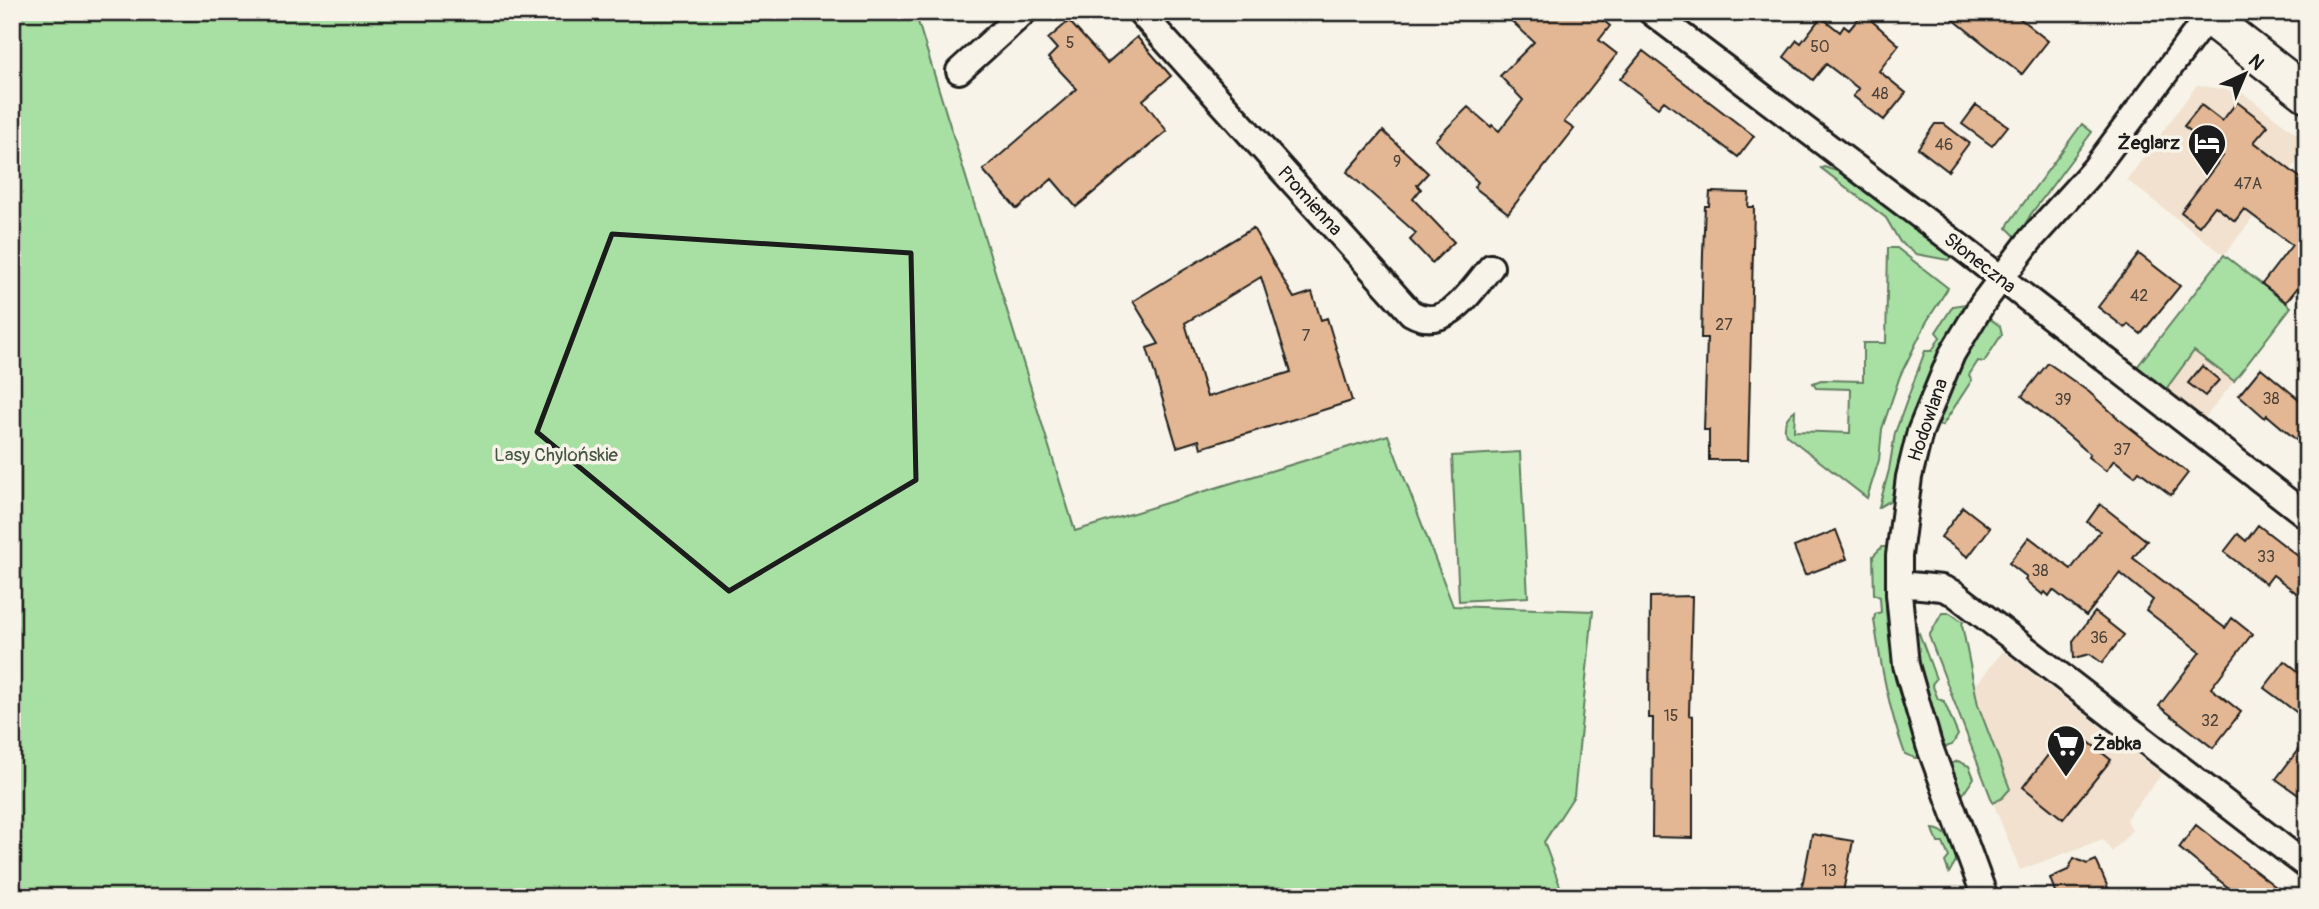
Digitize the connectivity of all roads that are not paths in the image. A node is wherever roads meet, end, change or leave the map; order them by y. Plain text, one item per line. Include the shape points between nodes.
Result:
1 (1024, 12) edge
2 (1140, 12) edge
3 (1651, 12) edge
4 (2207, 14) edge
5 (959, 71) dead end
6 (2307, 94) edge
7 (1491, 267) dead end
8 (2001, 279) junction
9 (2307, 516) edge
10 (1899, 584) junction
11 (2307, 866) edge
12 (1986, 897) edge

1 - 5 street
2 - 7 street, Promienna via 1411,313 1421,319 1444,315 1459,305
3 - 8 street, Słoneczna
4 - 6 main road
4 - 8 street, Hodowlana via 2095,168
8 - 9 street, Słoneczna
8 - 10 street, Hodowlana via 1952,354 1920,432 1903,518
10 - 11 street via 1954,593
10 - 12 street, Hodowlana via 1906,665 1917,709

